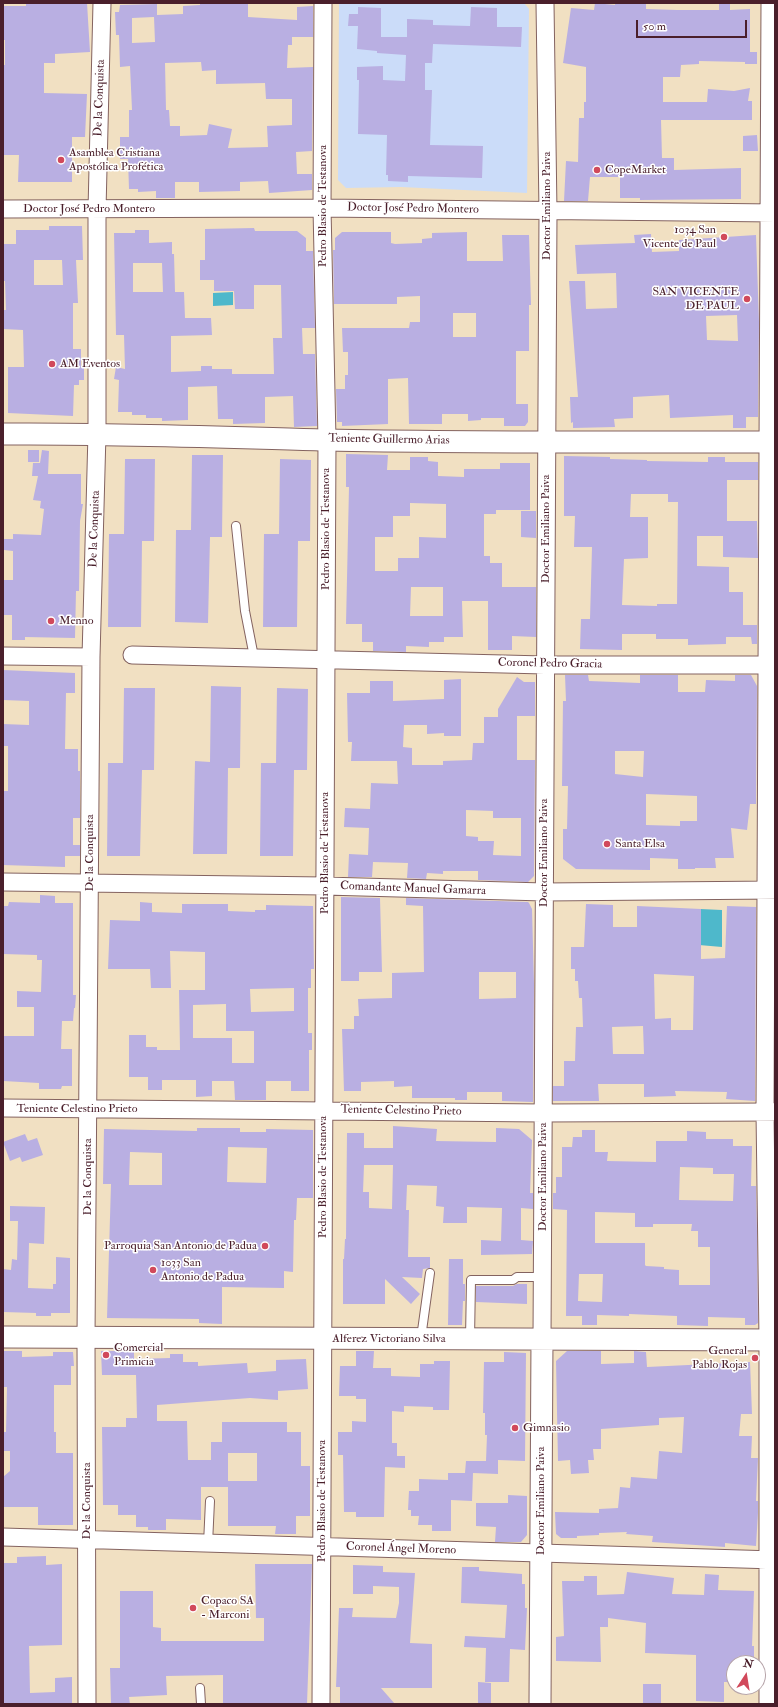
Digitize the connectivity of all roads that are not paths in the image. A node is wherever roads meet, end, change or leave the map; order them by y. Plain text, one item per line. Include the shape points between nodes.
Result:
1 (102, 3) edge
2 (323, 3) edge
3 (545, 3) edge
4 (770, 3) edge
5 (322, 208) junction
6 (3, 209) edge
7 (97, 210) junction
8 (548, 212) junction
9 (772, 213) edge
10 (97, 433) junction
11 (3, 434) edge
12 (327, 440) junction
13 (547, 442) junction
14 (771, 442) edge
15 (236, 526) dead end
16 (132, 654) dead end
17 (3, 656) edge
18 (91, 657) junction
19 (254, 657) junction
20 (326, 659) junction
21 (545, 665) junction
22 (771, 665) edge
23 (3, 882) edge
24 (90, 883) junction
25 (325, 886) junction
26 (770, 890) edge
27 (544, 892) junction
28 (3, 1108) edge
29 (88, 1109) junction
30 (324, 1110) junction
31 (770, 1112) edge
32 (543, 1113) junction
33 (430, 1273) dead end
34 (542, 1277) junction
35 (3, 1337) edge
36 (86, 1337) junction
37 (420, 1338) junction
38 (542, 1338) junction
39 (323, 1339) junction
40 (470, 1339) junction
41 (771, 1340) edge
42 (210, 1501) dead end
43 (3, 1538) edge
44 (87, 1540) junction
45 (208, 1544) junction
46 (322, 1547) junction
47 (541, 1553) junction
48 (772, 1560) edge
49 (200, 1688) dead end
50 (87, 1704) edge
51 (201, 1704) edge
52 (320, 1704) edge
53 (540, 1704) edge
54 (768, 1704) edge

1 - 7 street, De la Conquista
2 - 5 street, Pedro Blasio de Testanova
3 - 8 street, Doctor Emiliano Paiva
4 - 9 street
5 - 7 street, Doctor José Pedro Montero
5 - 8 street, Doctor José Pedro Montero
5 - 12 street, Pedro Blasio de Testanova
6 - 7 street, Doctor José Pedro Montero
7 - 10 street, De la Conquista
8 - 9 street, Doctor José Pedro Montero
8 - 13 street, Doctor Emiliano Paiva
9 - 14 street
10 - 11 street, Teniente Guillermo Arias
10 - 12 street, Teniente Guillermo Arias
10 - 18 street, De la Conquista
12 - 13 street, Teniente Guillermo Arias
12 - 20 street, Pedro Blasio de Testanova
13 - 14 street, Teniente Guillermo Arias
13 - 21 street, Doctor Emiliano Paiva
14 - 22 street
15 - 19 lane via 245,611
16 - 19 street, Coronel Pedro Gracia
17 - 18 street
18 - 24 street, De la Conquista
19 - 20 street, Coronel Pedro Gracia
20 - 21 street, Coronel Pedro Gracia
20 - 25 street, Pedro Blasio de Testanova
21 - 22 street, Coronel Pedro Gracia
21 - 27 street, Doctor Emiliano Paiva
22 - 26 street
23 - 24 street, Comandante Manuel Gamarra
24 - 25 street, Comandante Manuel Gamarra
24 - 29 street, De la Conquista
25 - 27 street, Comandante Manuel Gamarra
25 - 30 street, Pedro Blasio de Testanova
26 - 27 street, Comandante Manuel Gamarra
26 - 31 street
27 - 32 street, Doctor Emiliano Paiva
28 - 29 street, Teniente Celestino Prieto
29 - 30 street, Teniente Celestino Prieto
29 - 36 street, De la Conquista
30 - 32 street, Teniente Celestino Prieto
30 - 39 street, Pedro Blasio de Testanova
31 - 32 street, Teniente Celestino Prieto
31 - 41 street
32 - 34 street, Doctor Emiliano Paiva
33 - 37 lane
34 - 38 street, Doctor Emiliano Paiva
34 - 40 lane via 471,1280
35 - 36 street, Alferez Victoriano Silva
36 - 39 street, Alferez Victoriano Silva
36 - 44 street, De la Conquista
37 - 39 street, Alferez Victoriano Silva
37 - 40 street, Alferez Victoriano Silva
38 - 40 street, Alferez Victoriano Silva
38 - 41 street, Alferez Victoriano Silva
38 - 47 street, Doctor Emiliano Paiva
39 - 46 street, Pedro Blasio de Testanova
41 - 48 street
42 - 45 lane
43 - 44 street, Coronel Ángel Moreno
44 - 45 street, Coronel Ángel Moreno
44 - 50 street, De la Conquista
45 - 46 street, Coronel Ángel Moreno
46 - 47 street, Coronel Ángel Moreno
46 - 52 street, Pedro Blasio de Testanova
47 - 48 street, Coronel Ángel Moreno
47 - 53 street, Doctor Emiliano Paiva
48 - 54 street
49 - 51 lane

